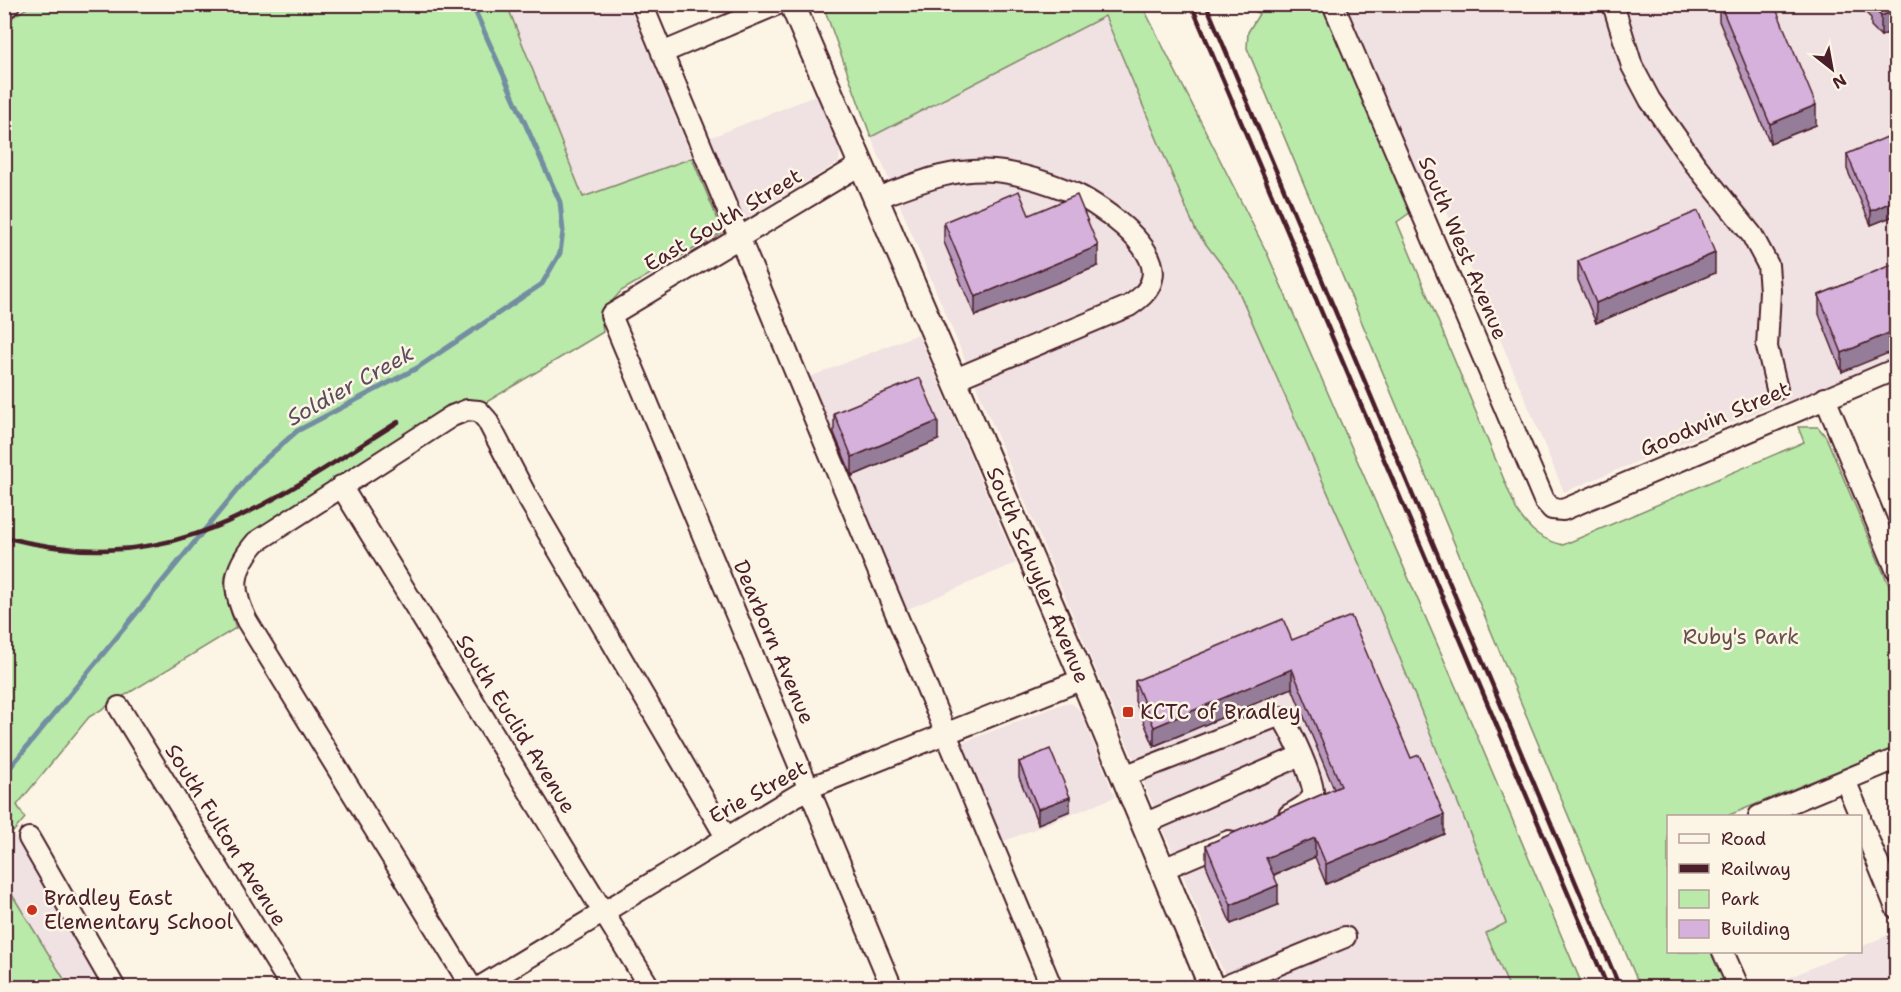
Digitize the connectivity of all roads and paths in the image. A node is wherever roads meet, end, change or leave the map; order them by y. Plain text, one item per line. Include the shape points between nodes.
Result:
1 (642, 4) edge
2 (778, 4) edge
3 (792, 4) edge
4 (1333, 4) edge
5 (1613, 4) edge
6 (662, 53) junction
7 (860, 165) junction
8 (874, 199) junction
9 (738, 239) junction
10 (611, 315) joint
11 (1896, 369) edge
12 (953, 380) junction
13 (1777, 389) dead end
14 (1825, 398) junction
15 (341, 486) junction
16 (1551, 509) joint
17 (1896, 569) edge
18 (1083, 679) junction
19 (119, 707) dead end
20 (946, 733) junction
21 (1300, 756) junction
22 (1896, 759) edge
23 (1124, 776) junction
24 (1845, 780) junction
25 (809, 788) junction
26 (1760, 815) edge
27 (1859, 815) edge
28 (1862, 823) edge
29 (1144, 824) junction
30 (1268, 825) edge
31 (1247, 834) edge
32 (726, 837) junction
33 (29, 838) dead end
34 (1163, 869) junction
35 (1896, 908) edge
36 (602, 910) junction
37 (1345, 937) dead end
38 (1723, 953) edge
39 (115, 987) edge
40 (292, 987) edge
41 (472, 987) edge
42 (478, 987) edge
43 (650, 987) edge
44 (892, 987) edge
45 (1052, 987) edge
46 (1212, 987) edge
47 (1221, 987) edge
48 (1739, 987) edge

1 - 6 street
2 - 6 street
3 - 7 main road, South Schuyler Avenue
4 - 16 street, South West Avenue
5 - 13 street via 1632,66 1650,100 1752,235 1768,265 1767,347
6 - 9 street
7 - 8 main road, South Schuyler Avenue
7 - 9 street, East South Street
8 - 12 main road, South Schuyler Avenue
8 - 12 street via 956,173 994,171 1070,191 1094,203 1122,225 1147,255 1153,278 1148,290 1129,306
9 - 10 street, East South Street
9 - 20 street
10 - 25 street, Dearborn Avenue
11 - 14 street, Goodwin Street
12 - 18 main road, South Schuyler Avenue
14 - 16 street, Goodwin Street via 1563,510
14 - 17 street
15 - 32 street via 452,416 467,410 479,411
15 - 36 street, South Euclid Avenue
15 - 41 street via 256,542 238,572 237,600
18 - 20 street, Erie Street
18 - 23 main road, South Schuyler Avenue
19 - 40 street, South Fulton Avenue
20 - 25 street, Erie Street
20 - 45 street
21 - 23 street via 1281,717
21 - 29 street
21 - 30 street via 1313,794 1308,803
22 - 24 street
23 - 29 main road, South Schuyler Avenue
24 - 26 street
24 - 27 street
25 - 32 street, Erie Street
25 - 44 street, Dearborn Avenue
28 - 35 street
29 - 34 main road, South Schuyler Avenue
31 - 34 street
32 - 36 street, Erie Street
33 - 39 street
34 - 46 main road, South Schuyler Avenue
36 - 42 street, Erie Street
36 - 43 street, South Euclid Avenue
37 - 47 street
38 - 48 street

